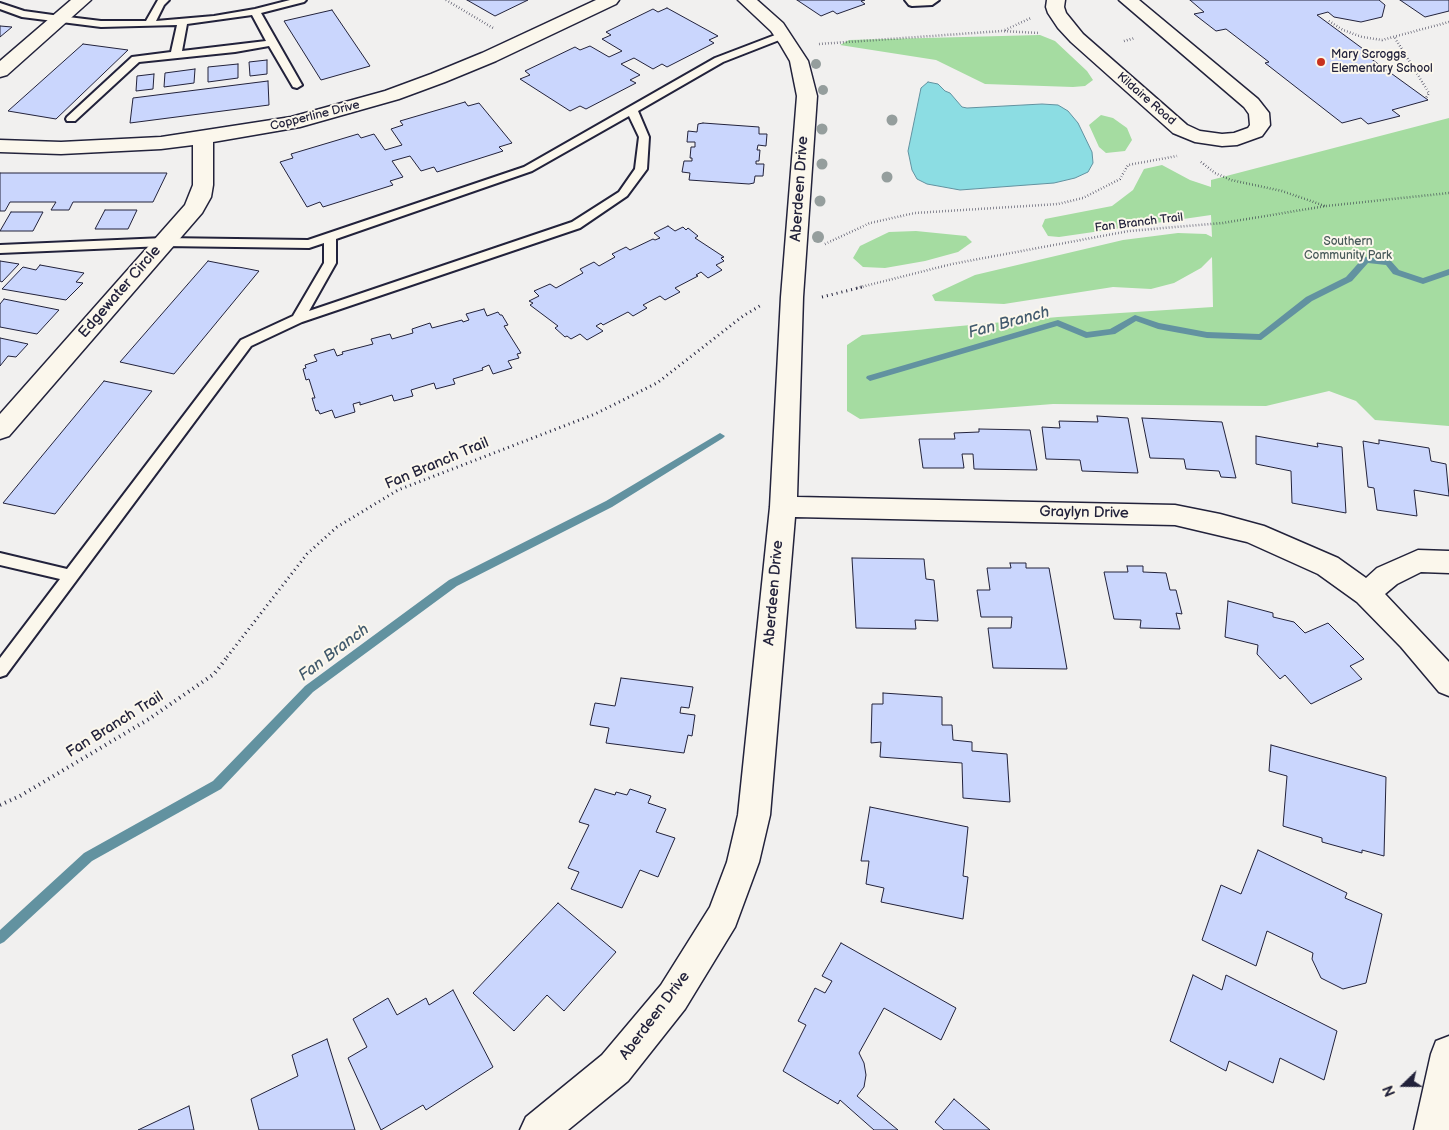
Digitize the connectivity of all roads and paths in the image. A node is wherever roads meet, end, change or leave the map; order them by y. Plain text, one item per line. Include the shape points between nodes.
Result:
1 (82, 0) edge
2 (164, 0) edge
3 (301, 0) edge
4 (446, 0) edge
5 (610, 0) edge
6 (747, 0) edge
7 (910, 0) edge
8 (934, 0) edge
9 (1056, 0) edge
10 (1128, 0) edge
11 (0, 6) edge
12 (255, 12) junction
13 (1033, 17) dead end
14 (60, 19) junction
15 (1329, 21) dead end
16 (183, 22) junction
17 (1449, 22) edge
18 (149, 24) junction
19 (490, 26) dead end
20 (1002, 31) junction
21 (1048, 34) dead end
22 (783, 35) junction
23 (1395, 38) junction
24 (272, 43) junction
25 (814, 44) dead end
26 (176, 54) junction
27 (0, 71) edge
28 (297, 85) dead end
29 (1426, 98) dead end
30 (632, 109) junction
31 (70, 119) dead end
32 (203, 138) junction
33 (0, 146) edge
34 (1186, 154) dead end
35 (1198, 158) dead end
36 (1449, 193) edge
37 (1326, 206) junction
38 (330, 236) junction
39 (164, 242) junction
40 (825, 244) dead end
41 (0, 249) edge
42 (835, 294) dead end
43 (768, 300) dead end
44 (298, 319) junction
45 (0, 430) edge
46 (783, 506) junction
47 (0, 559) edge
48 (1449, 562) edge
49 (71, 576) junction
50 (1367, 594) junction
51 (0, 670) edge
52 (1449, 683) edge
53 (0, 805) edge
54 (1449, 1054) edge
55 (539, 1130) edge
56 (1433, 1130) edge

1 - 14 street
2 - 18 lane
3 - 12 lane
4 - 19 path
5 - 32 street, Copperline Drive via 489,57 392,95 293,123
6 - 22 street, Aberdeen Drive
7 - 8 lane via 912,3
9 - 10 street, Kildaire Road via 1057,13 1077,38 1180,129 1195,136 1222,140 1237,139 1255,132 1260,119 1252,103
11 - 14 lane via 22,14
12 - 16 lane
12 - 24 lane
13 - 20 path
14 - 18 lane via 101,24
14 - 27 street
15 - 23 path via 1362,37
16 - 18 lane
16 - 26 lane
17 - 23 path
20 - 21 path
20 - 25 path
22 - 30 lane via 719,60
22 - 46 street, Aberdeen Drive via 799,61 807,96 792,297
23 - 29 path via 1429,93
24 - 26 lane
24 - 28 lane
26 - 31 lane via 136,59
30 - 38 lane via 528,168
30 - 44 lane via 644,136 641,169 623,194 576,226
32 - 33 street, Copperline Drive via 100,147
32 - 39 street, Edgewater Circle via 200,197
34 - 40 path via 1128,165 1120,179 1083,198 1058,204 915,213 870,223
35 - 37 path via 1215,173 1231,180
36 - 37 path, Fan Branch Trail
37 - 42 path, Fan Branch Trail via 1223,223 1129,231 952,264
38 - 39 lane via 309,244
38 - 44 lane via 330,263
39 - 41 lane
39 - 45 street, Edgewater Circle
43 - 53 path, Fan Branch Trail via 657,383 595,414 398,490 337,527 307,554 214,674 149,719
44 - 49 lane via 246,343
46 - 50 street, Graylyn Drive via 1174,515 1254,533 1328,566
46 - 55 street, Aberdeen Drive via 754,815 743,862 723,916 673,997 615,1068
47 - 49 lane
48 - 50 street via 1418,561 1409,564 1386,576
49 - 51 lane
50 - 52 street, Graylyn Drive
54 - 56 street

